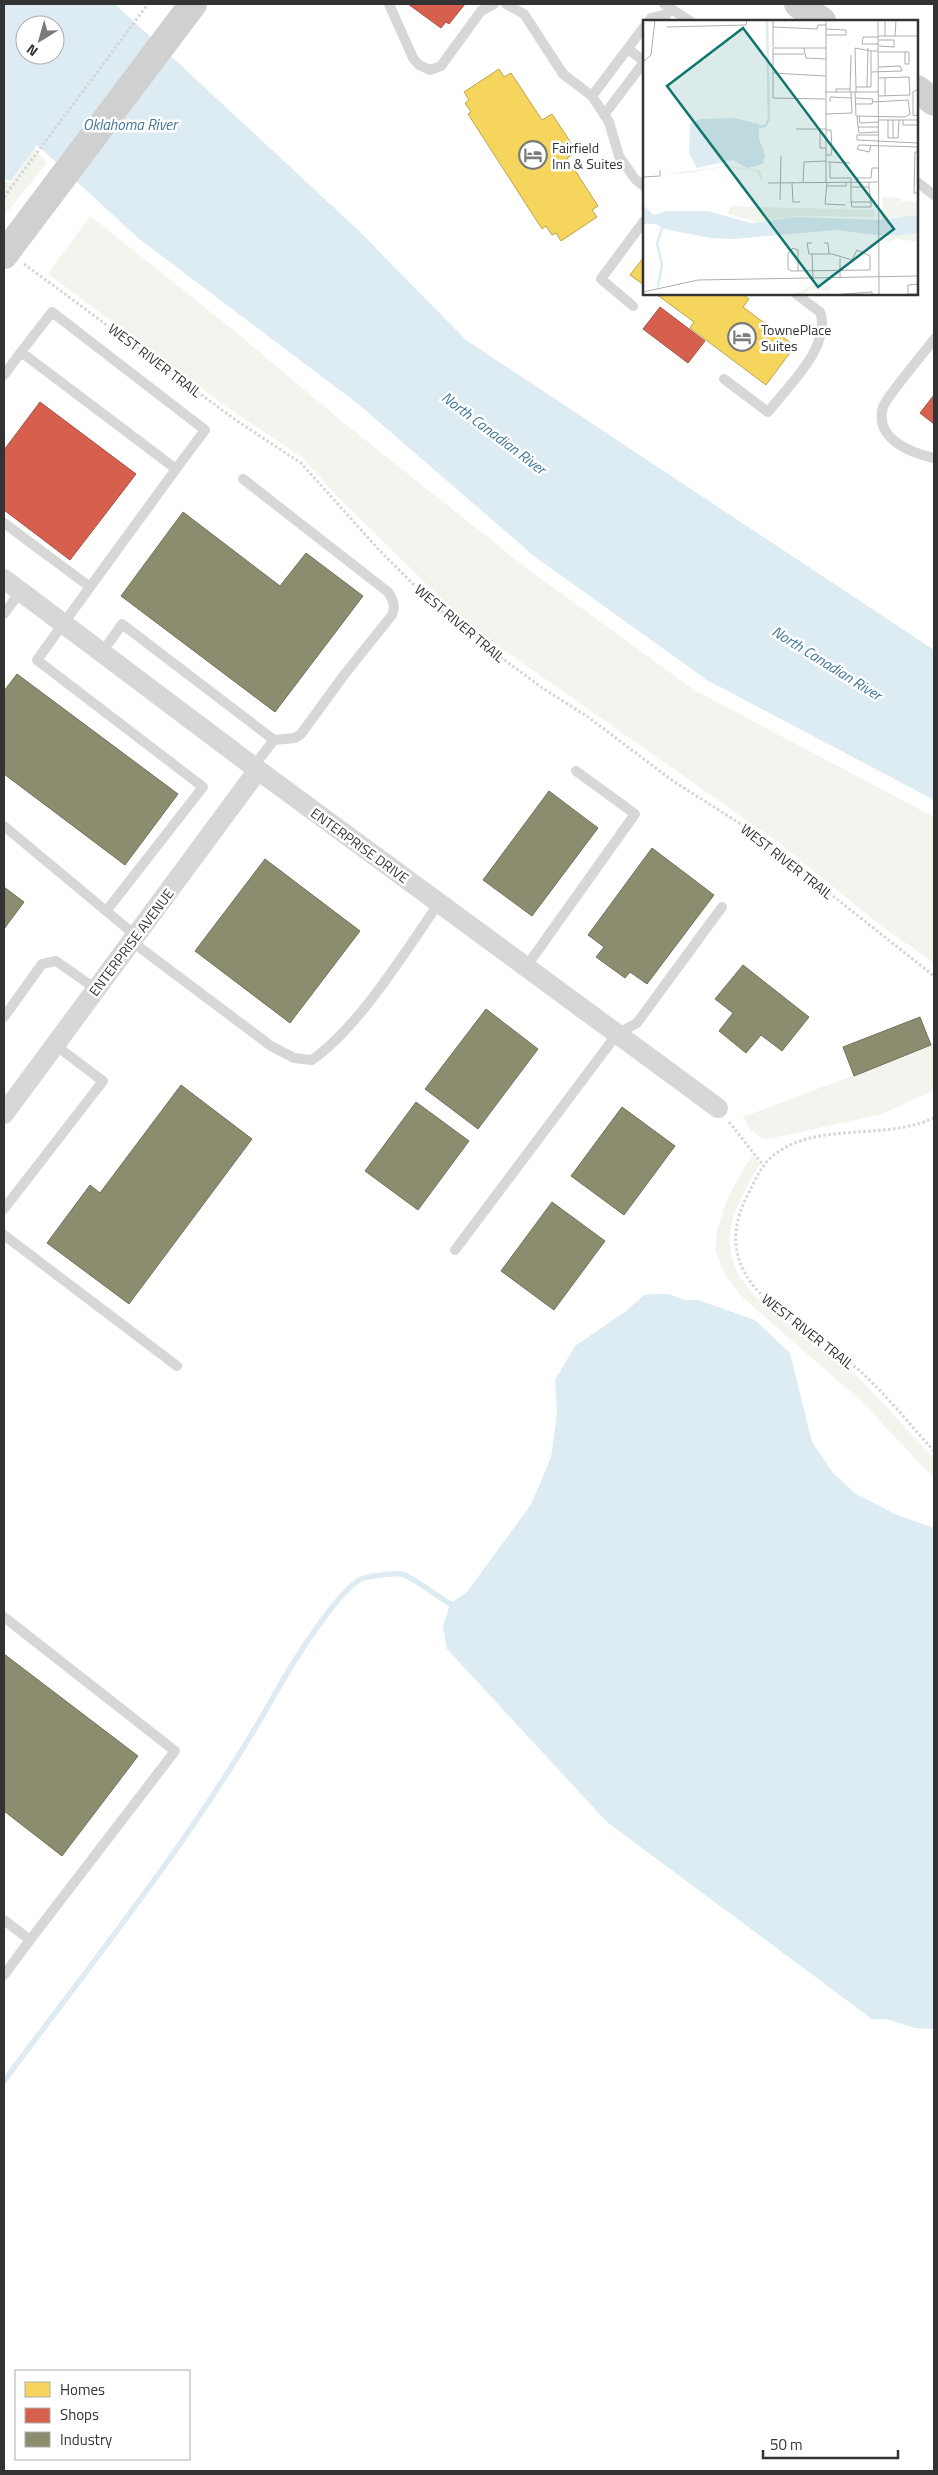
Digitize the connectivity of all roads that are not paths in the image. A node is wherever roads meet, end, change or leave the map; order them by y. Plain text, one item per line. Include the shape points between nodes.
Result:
1 (193, 4) edge
2 (389, 4) edge
3 (494, 4) edge
4 (506, 4) edge
5 (798, 4) edge
6 (669, 10) edge
7 (650, 20) edge
8 (688, 20) edge
9 (821, 20) edge
10 (643, 28) edge
11 (628, 49) junction
12 (643, 61) edge
13 (643, 63) edge
14 (592, 96) junction
15 (604, 115) junction
16 (918, 183) edge
17 (643, 185) edge
18 (934, 195) edge
19 (643, 221) edge
20 (12, 258) edge
21 (797, 295) edge
22 (633, 306) dead end
23 (934, 339) edge
24 (21, 352) junction
25 (4, 375) edge
26 (724, 379) dead end
27 (934, 458) edge
28 (176, 469) junction
29 (243, 479) dead end
30 (4, 523) edge
31 (4, 580) edge
32 (90, 587) junction
33 (20, 592) junction
34 (4, 614) edge
35 (63, 624) junction
36 (102, 653) junction
37 (274, 740) junction
38 (256, 769) junction
39 (576, 771) dead end
40 (4, 826) edge
41 (439, 903) junction
42 (722, 907) dead end
43 (107, 910) junction
44 (133, 938) junction
45 (526, 967) junction
46 (96, 989) junction
47 (4, 1017) edge
48 (617, 1034) junction
49 (54, 1045) junction
50 (718, 1108) road end
51 (4, 1114) edge
52 (4, 1209) edge
53 (4, 1235) edge
54 (454, 1250) dead end
55 (177, 1366) dead end
56 (4, 1616) edge
57 (4, 1920) edge
58 (30, 1940) junction
59 (4, 1975) edge

1 - 20 main road, bridge
2 - 3 lane via 413,58 419,66 430,70 441,66 481,11
4 - 14 lane via 524,14 563,74
5 - 9 main road
6 - 7 lane
6 - 8 lane
10 - 11 lane
11 - 12 lane
11 - 14 lane
13 - 15 lane
14 - 15 lane
15 - 17 lane via 618,156
16 - 18 lane
19 - 22 lane via 601,280
21 - 26 lane via 820,312 823,332 814,353 768,412
23 - 27 lane via 883,407 883,423 896,444
24 - 25 lane
24 - 28 lane
24 - 28 lane via 52,312 205,430
28 - 32 lane
29 - 37 lane via 393,599 394,609 301,734 295,738
30 - 32 lane
31 - 33 street, ENTERPRISE DRIVE
32 - 35 lane
33 - 34 lane
33 - 35 street, ENTERPRISE DRIVE
35 - 36 street, ENTERPRISE DRIVE
35 - 43 lane via 37,660 203,787
36 - 37 lane via 122,624
36 - 38 street, ENTERPRISE DRIVE
37 - 38 lane
38 - 41 street, ENTERPRISE DRIVE
38 - 44 street, ENTERPRISE AVENUE
39 - 45 lane via 635,814
40 - 43 lane
41 - 44 lane via 370,998 330,1047 312,1060 294,1058 271,1046
41 - 45 street, ENTERPRISE DRIVE
42 - 48 lane via 637,1023
43 - 44 lane
44 - 46 street, ENTERPRISE AVENUE
45 - 48 street, ENTERPRISE DRIVE
46 - 47 lane via 56,961 42,964
46 - 49 street, ENTERPRISE AVENUE
48 - 50 street, ENTERPRISE DRIVE
48 - 54 lane
49 - 51 street, ENTERPRISE AVENUE
49 - 52 lane via 103,1081
53 - 55 lane
56 - 58 lane via 175,1751
57 - 58 lane
58 - 59 lane

